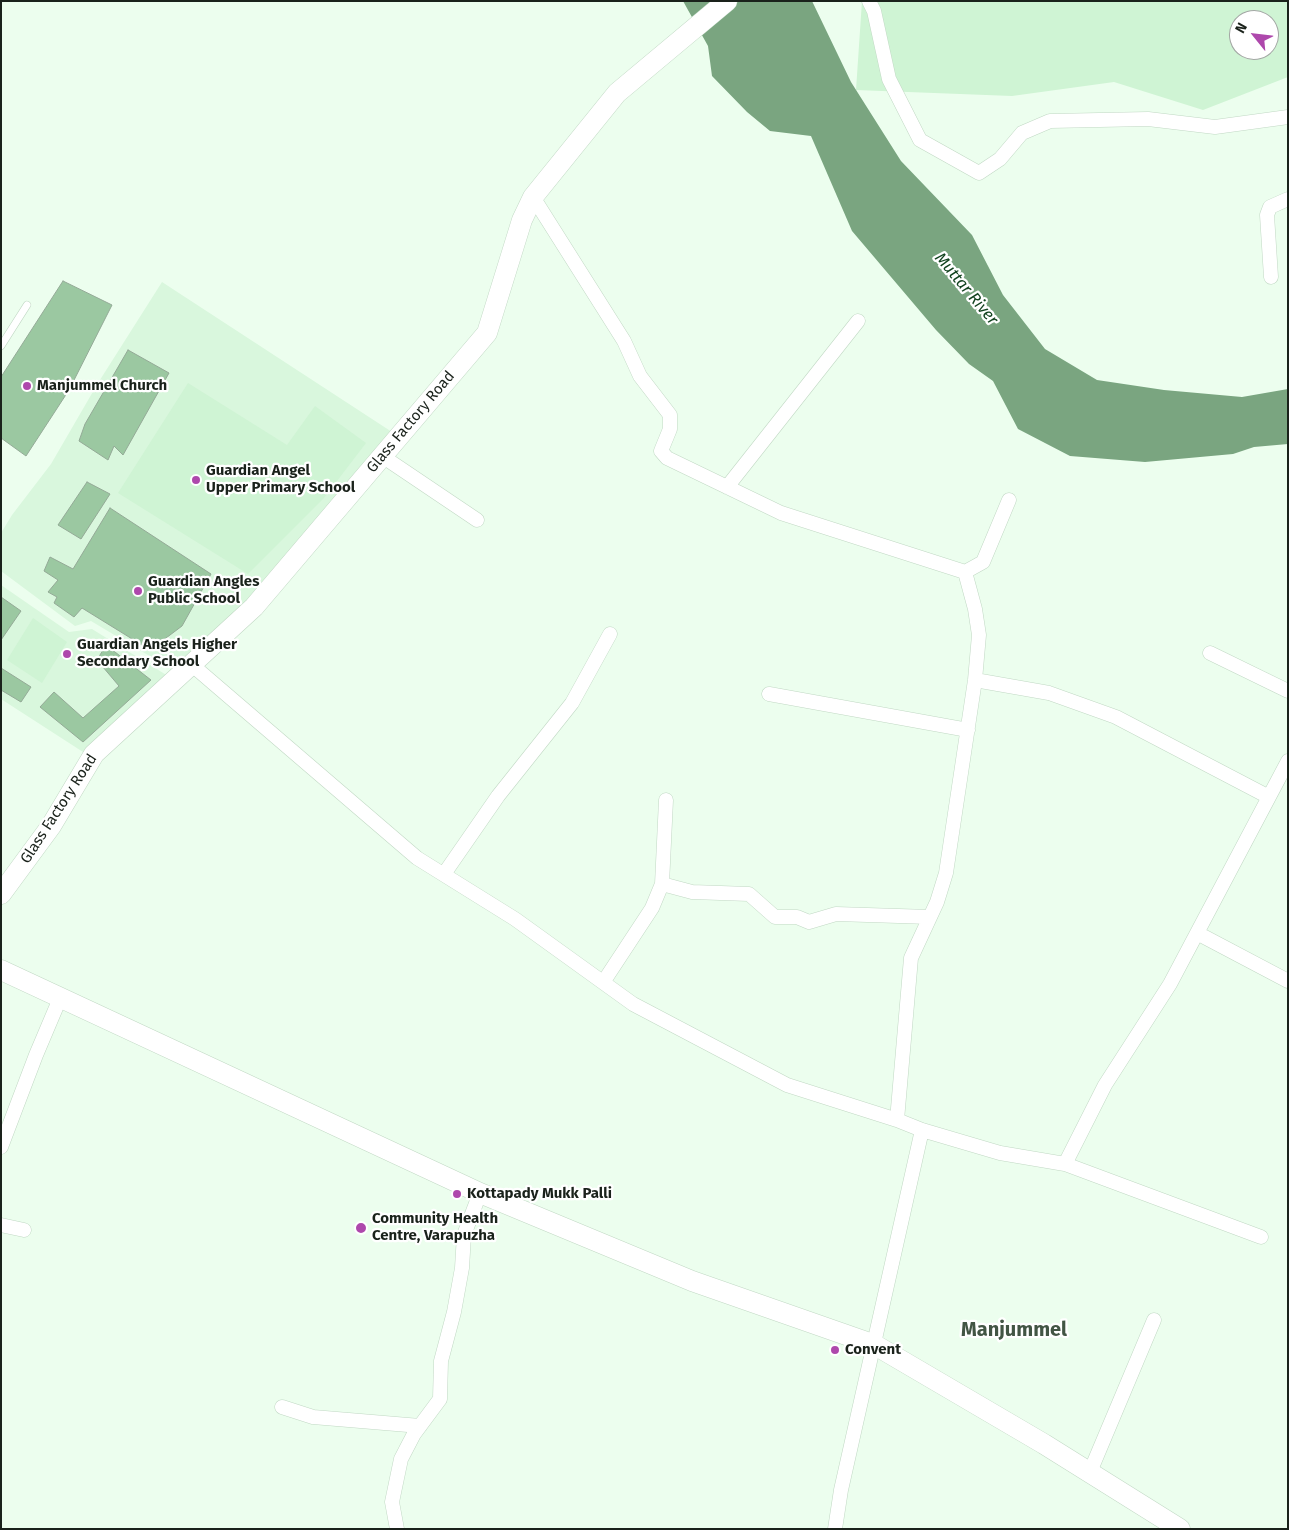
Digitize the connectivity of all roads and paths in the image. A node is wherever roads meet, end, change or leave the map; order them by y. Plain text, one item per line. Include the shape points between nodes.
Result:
1 (727, 1) edge
2 (869, 1) edge
3 (1288, 117) edge
4 (533, 197) junction
5 (1288, 199) edge
6 (1271, 277) dead end
7 (27, 305) dead end
8 (858, 321) dead end
9 (1, 346) edge
10 (382, 456) junction
11 (727, 486) junction
12 (1009, 500) dead end
13 (477, 520) dead end
14 (965, 572) junction
15 (610, 634) dead end
16 (1210, 653) dead end
17 (191, 664) junction
18 (975, 680) junction
19 (1288, 691) edge
20 (769, 694) dead end
21 (968, 730) junction
22 (1287, 763) edge
23 (1269, 797) junction
24 (666, 800) dead end
25 (444, 874) junction
26 (662, 884) junction
27 (1, 894) edge
28 (930, 917) junction
29 (1197, 933) junction
30 (1, 970) edge
31 (1288, 981) edge
32 (604, 982) junction
33 (61, 996) junction
34 (897, 1120) junction
35 (922, 1130) junction
36 (1, 1147) edge
37 (1065, 1164) junction
38 (480, 1193) junction
39 (1, 1225) edge
40 (24, 1230) dead end
41 (1262, 1237) dead end
42 (1154, 1320) dead end
43 (875, 1344) junction
44 (282, 1407) dead end
45 (420, 1426) junction
46 (1090, 1472) junction
47 (398, 1529) edge
48 (836, 1529) edge
49 (1180, 1529) edge

1 - 4 main road, Glass Factory Road via 617,93
2 - 3 street via 874,10 889,79 920,140 979,173 1000,160 1022,133 1050,121 1148,119 1215,127
4 - 10 main road, Glass Factory Road via 522,220 487,333
4 - 11 street via 624,341 640,376 670,415 670,429 661,451 667,458
5 - 6 street via 1270,207 1267,215
7 - 9 lane
8 - 11 street
10 - 13 street
10 - 17 main road, Glass Factory Road via 254,607
11 - 14 street via 780,513
12 - 14 street via 983,562
14 - 18 street via 979,635
15 - 25 street via 572,703 498,796
16 - 19 street
17 - 25 street via 418,858
17 - 27 main road, Glass Factory Road via 94,754 51,826
18 - 21 street
18 - 23 street via 1048,693 1116,717
20 - 21 street
21 - 28 street via 946,873
22 - 23 street
23 - 29 street
24 - 26 street
25 - 32 street via 516,919
26 - 28 street via 692,892 749,894 775,917 798,917 809,922 836,914
26 - 32 street via 652,908
28 - 34 street via 911,958
29 - 31 street
29 - 37 street via 1170,984 1105,1085
30 - 33 main road
32 - 34 street via 633,1004 787,1086
33 - 36 street
33 - 38 main road
34 - 35 street
35 - 37 street via 1000,1153
35 - 43 street
37 - 41 street
38 - 43 main road via 692,1281
38 - 45 street via 464,1235 454,1312 441,1360 440,1399
39 - 40 street
42 - 46 street
43 - 46 main road
43 - 48 street via 841,1490
44 - 45 street via 314,1417
45 - 47 street via 401,1459 392,1502
46 - 49 main road

